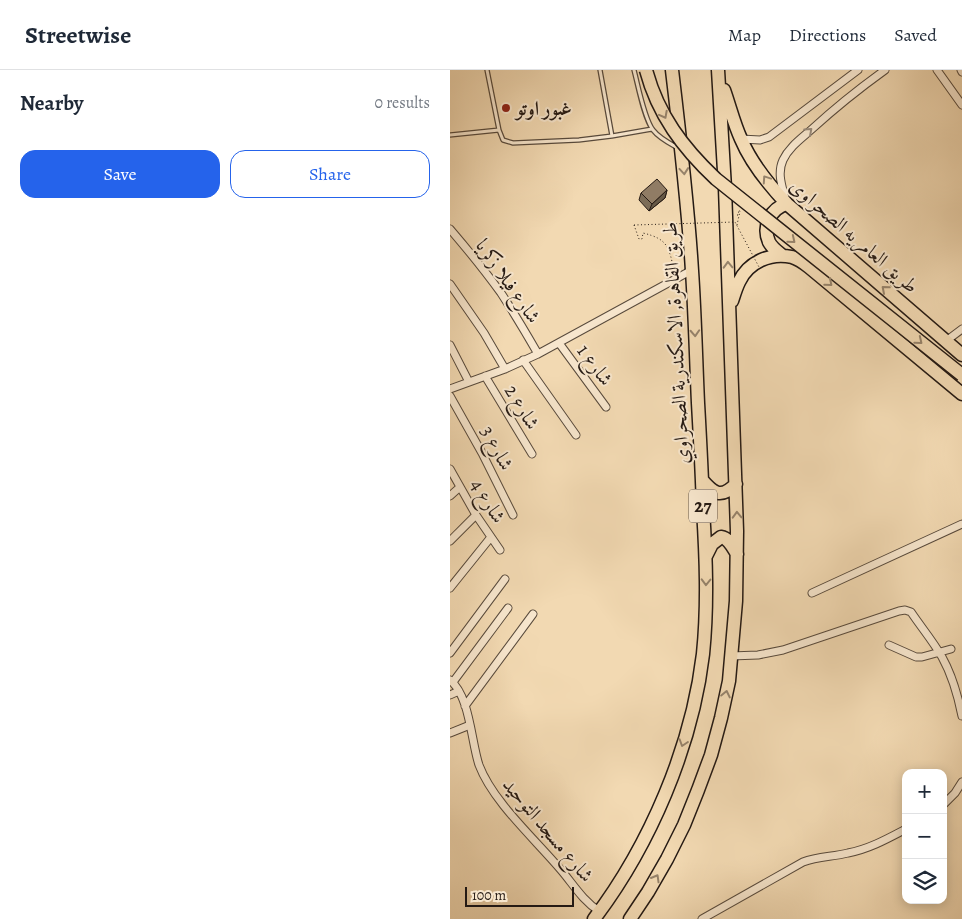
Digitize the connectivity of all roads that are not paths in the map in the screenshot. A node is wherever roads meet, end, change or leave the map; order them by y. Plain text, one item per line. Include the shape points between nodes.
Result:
1 (487, 70) edge
2 (600, 70) edge
3 (634, 70) edge
4 (646, 70) edge
5 (672, 70) edge
6 (858, 70) edge
7 (885, 70) edge
8 (937, 70) edge
9 (719, 72) edge
10 (962, 105) edge
11 (652, 129) junction
12 (499, 130) junction
13 (450, 135) edge
14 (612, 136) junction
15 (741, 139) junction
16 (682, 151) junction
17 (786, 204) junction
18 (450, 229) edge
19 (783, 256) junction
20 (692, 270) junction
21 (450, 284) edge
22 (730, 308) junction
23 (962, 329) edge
24 (946, 341) junction
25 (559, 343) junction
26 (450, 345) edge
27 (538, 354) junction
28 (962, 355) edge
29 (523, 360) junction
30 (505, 369) junction
31 (962, 375) edge
32 (485, 376) junction
33 (470, 382) junction
34 (450, 389) edge
35 (962, 394) edge
36 (450, 396) edge
37 (606, 407) dead end
38 (576, 435) dead end
39 (532, 454) dead end
40 (450, 470) edge
41 (702, 480) junction
42 (736, 484) junction
43 (460, 487) junction
44 (450, 496) edge
45 (476, 515) junction
46 (513, 515) dead end
47 (962, 524) edge
48 (491, 537) junction
49 (450, 541) edge
50 (500, 550) dead end
51 (737, 554) junction
52 (706, 557) junction
53 (505, 579) dead end
54 (450, 588) edge
55 (812, 593) dead end
56 (508, 608) dead end
57 (533, 614) dead end
58 (889, 645) dead end
59 (951, 649) dead end
60 (939, 652) junction
61 (450, 653) edge
62 (731, 656) junction
63 (452, 681) edge
64 (458, 691) junction
65 (960, 694) edge
66 (450, 695) edge
67 (465, 706) junction
68 (962, 716) edge
69 (470, 725) junction
70 (450, 733) edge
71 (962, 782) edge
72 (947, 801) edge
73 (902, 831) edge
74 (597, 915) edge
75 (630, 919) edge
76 (702, 919) edge

1 - 12 lane
2 - 14 lane
3 - 11 lane
4 -> 31 highway, bridge via 669,125 699,163
5 - 16 highway, طريق القاهرة, الاسكندرية الصحراوي / 27
6 - 15 street via 769,137
17 -> 7 street via 780,171 788,152 824,118
8 - 10 street
9 - 15 highway, طريق العامريه الصحراوى
22 -> 9 highway, 27
11 - 14 lane
11 - 16 lane
12 - 13 lane
12 - 14 lane via 503,140 513,143
17 -> 15 highway, طريق العامريه الصحراوى via 753,161
16 -> 20 highway, طريق القاهرة, الاسكندرية الصحراوي / 27
17 - 19 highway via 774,210 767,226 769,241
24 -> 17 highway, طريق العامريه الصحراوى
18 - 27 street, شارع فيلا زكريا via 502,295
19 - 22 highway via 766,258 748,270 739,282
19 -> 35 highway via 799,259 810,267
20 - 25 street
20 -> 41 highway, طريق القاهرة, الاسكندرية الصحراوي / 27
21 - 30 street
22 - 42 highway, 27
23 - 24 street
24 - 28 highway, طريق العامريه الصحراوى
25 - 27 street
25 - 37 street, شارع 1
26 - 33 street
27 - 29 street
29 - 30 street
29 - 38 street
30 - 32 street
32 - 33 street
32 - 39 street, شارع 2
33 - 34 street
36 - 46 street, شارع 3
40 - 43 street, شارع 4
41 - 42 highway, 27 via 716,493 729,491
41 - 52 highway, طريق القاهرة, الاسكندرية الصحراوي / 27
51 -> 42 highway, 27
43 - 44 street
43 - 45 street, شارع 4
45 - 48 street, شارع 4
45 - 49 street
47 - 55 street
48 - 50 street, شارع 4
48 - 54 street
51 - 52 highway, 27 via 725,537 721,537 712,544
51 - 62 highway, 27
52 -> 74 highway, طريق القاهرة, الاسكندرية الصحراوي / 27 via 703,654 685,737 654,821
53 - 61 street
56 - 63 street
57 - 67 street
58 - 60 street via 916,657
59 - 60 street
60 - 62 street via 911,612 905,610 783,650
60 - 65 street
75 -> 62 highway, 27 via 667,859 698,790 721,718
63 - 64 street, شارع مسجد التوحيد
64 - 66 street
64 - 67 street, شارع مسجد التوحيد
65 - 68 street
67 - 69 street, شارع مسجد التوحيد
69 - 70 street
69 - 74 street, شارع مسجد التوحيد via 479,764 488,784
71 - 72 street
73 - 76 street via 848,854 812,858

